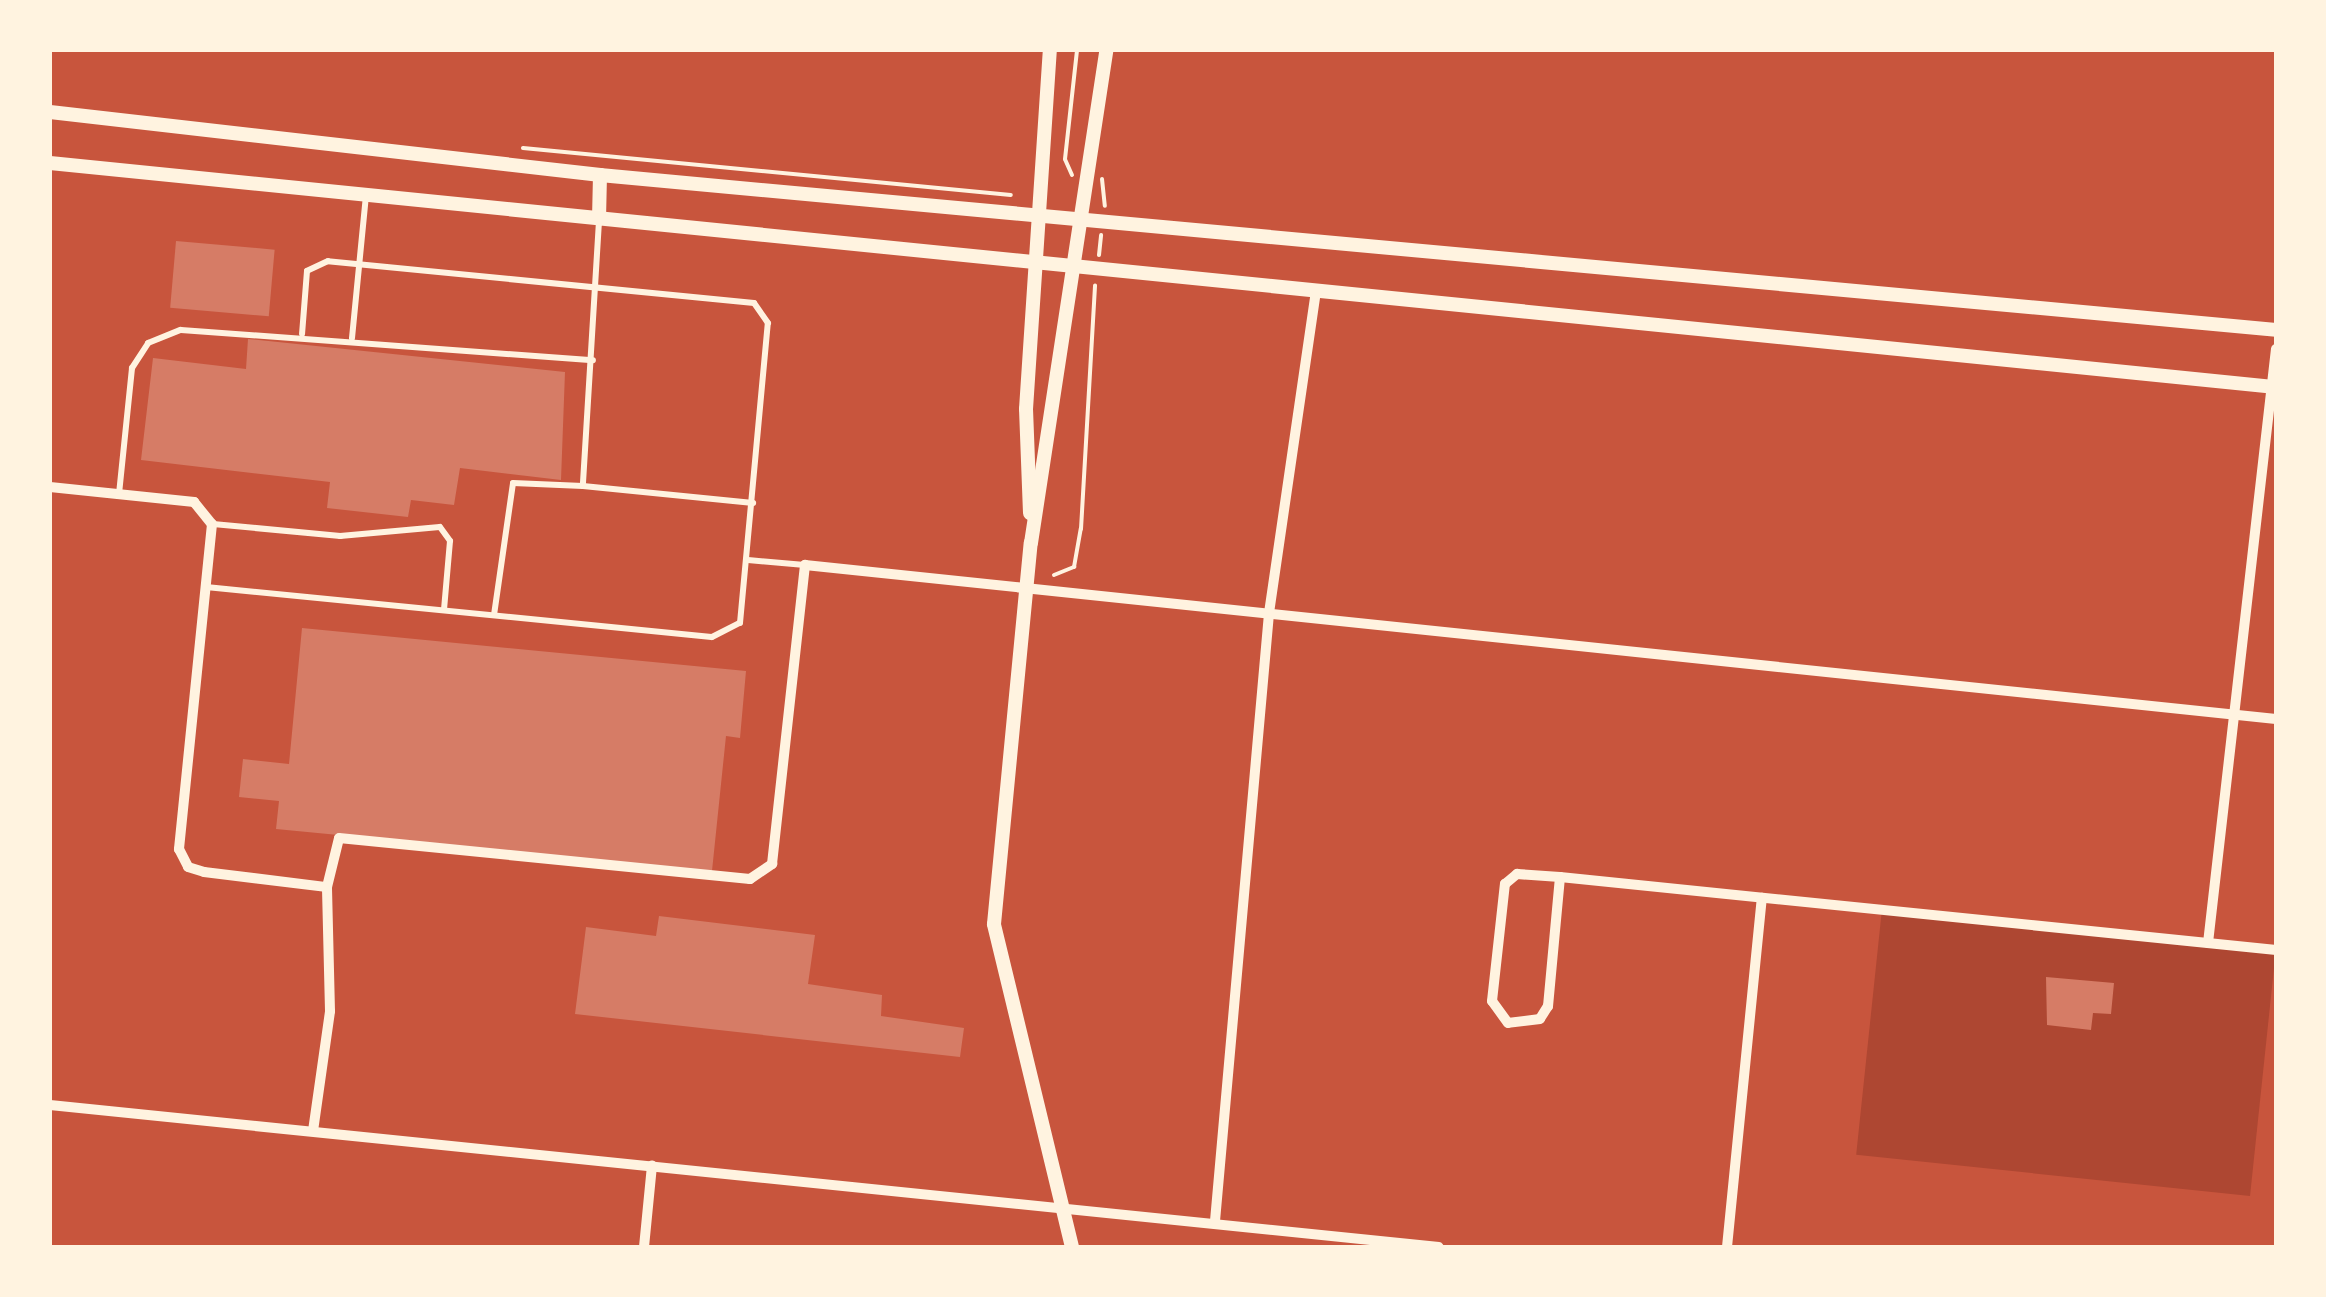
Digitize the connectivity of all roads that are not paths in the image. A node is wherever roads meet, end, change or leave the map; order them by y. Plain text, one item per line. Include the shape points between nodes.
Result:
1 (1050, 50) edge
2 (1106, 50) edge
3 (50, 112) edge
4 (50, 162) edge
5 (600, 176) junction
6 (366, 195) junction
7 (1034, 213) junction
8 (1086, 215) junction
9 (599, 219) junction
10 (359, 264) junction
11 (1032, 264) junction
12 (1077, 269) junction
13 (597, 287) junction
14 (1316, 290) junction
15 (2276, 330) edge
16 (302, 334) junction
17 (352, 339) junction
18 (2276, 350) edge
19 (593, 360) junction
20 (2274, 386) edge
21 (583, 486) junction
22 (50, 487) edge
23 (120, 494) junction
24 (753, 503) junction
25 (212, 524) junction
26 (1031, 543) junction
27 (748, 560) junction
28 (805, 566) junction
29 (205, 587) junction
30 (1026, 588) junction
31 (444, 610) junction
32 (1269, 613) junction
33 (494, 615) junction
34 (2234, 714) junction
35 (2276, 718) edge
36 (1560, 877) junction
37 (327, 887) junction
38 (1762, 898) junction
39 (2208, 943) junction
40 (2276, 950) edge
41 (50, 1105) edge
42 (313, 1131) junction
43 (652, 1165) junction
44 (1063, 1206) junction
45 (1214, 1221) junction
46 (644, 1247) edge
47 (1072, 1247) edge
48 (1439, 1247) edge
49 (1728, 1247) edge

1 - 7 street
2 - 8 street
3 - 5 street
4 - 6 street
5 - 7 street
5 - 9 street
6 - 9 street
6 - 10 lane
7 - 8 street
7 - 11 street
8 - 12 street
8 - 15 street
9 - 11 street
9 - 13 lane
10 - 13 lane
10 - 16 lane via 316,262 307,271
10 - 17 lane
11 - 12 street
11 - 26 street
12 - 14 street
12 - 26 street
13 - 19 lane
13 - 24 lane via 764,311
14 - 20 street
14 - 32 street
16 - 17 lane
16 - 23 lane via 211,326 148,344 132,368
17 - 19 lane
18 - 20 street
19 - 21 lane
20 - 34 street
21 - 24 lane
21 - 33 lane via 513,483
22 - 23 street
23 - 25 street via 194,502
24 - 27 lane
25 - 29 street
25 - 31 lane via 340,536 440,527 450,542
26 - 30 street
27 - 28 lane
27 - 33 lane via 744,606 729,634
28 - 30 street
28 - 37 street via 772,864 750,879 339,838
29 - 31 lane
29 - 37 street via 179,849 188,867 204,872
30 - 32 street
30 - 44 street via 994,924
31 - 33 lane
32 - 34 street
32 - 45 street
34 - 35 street
34 - 39 street
36 - 36 street via 1517,874 1506,884 1492,1001 1508,1023 1540,1019 1548,1006
36 - 38 street
37 - 42 street via 330,1011
38 - 39 street
38 - 49 street
39 - 40 street
41 - 42 street
42 - 43 street
43 - 44 street
43 - 46 street
44 - 45 street
44 - 47 street
45 - 48 street

